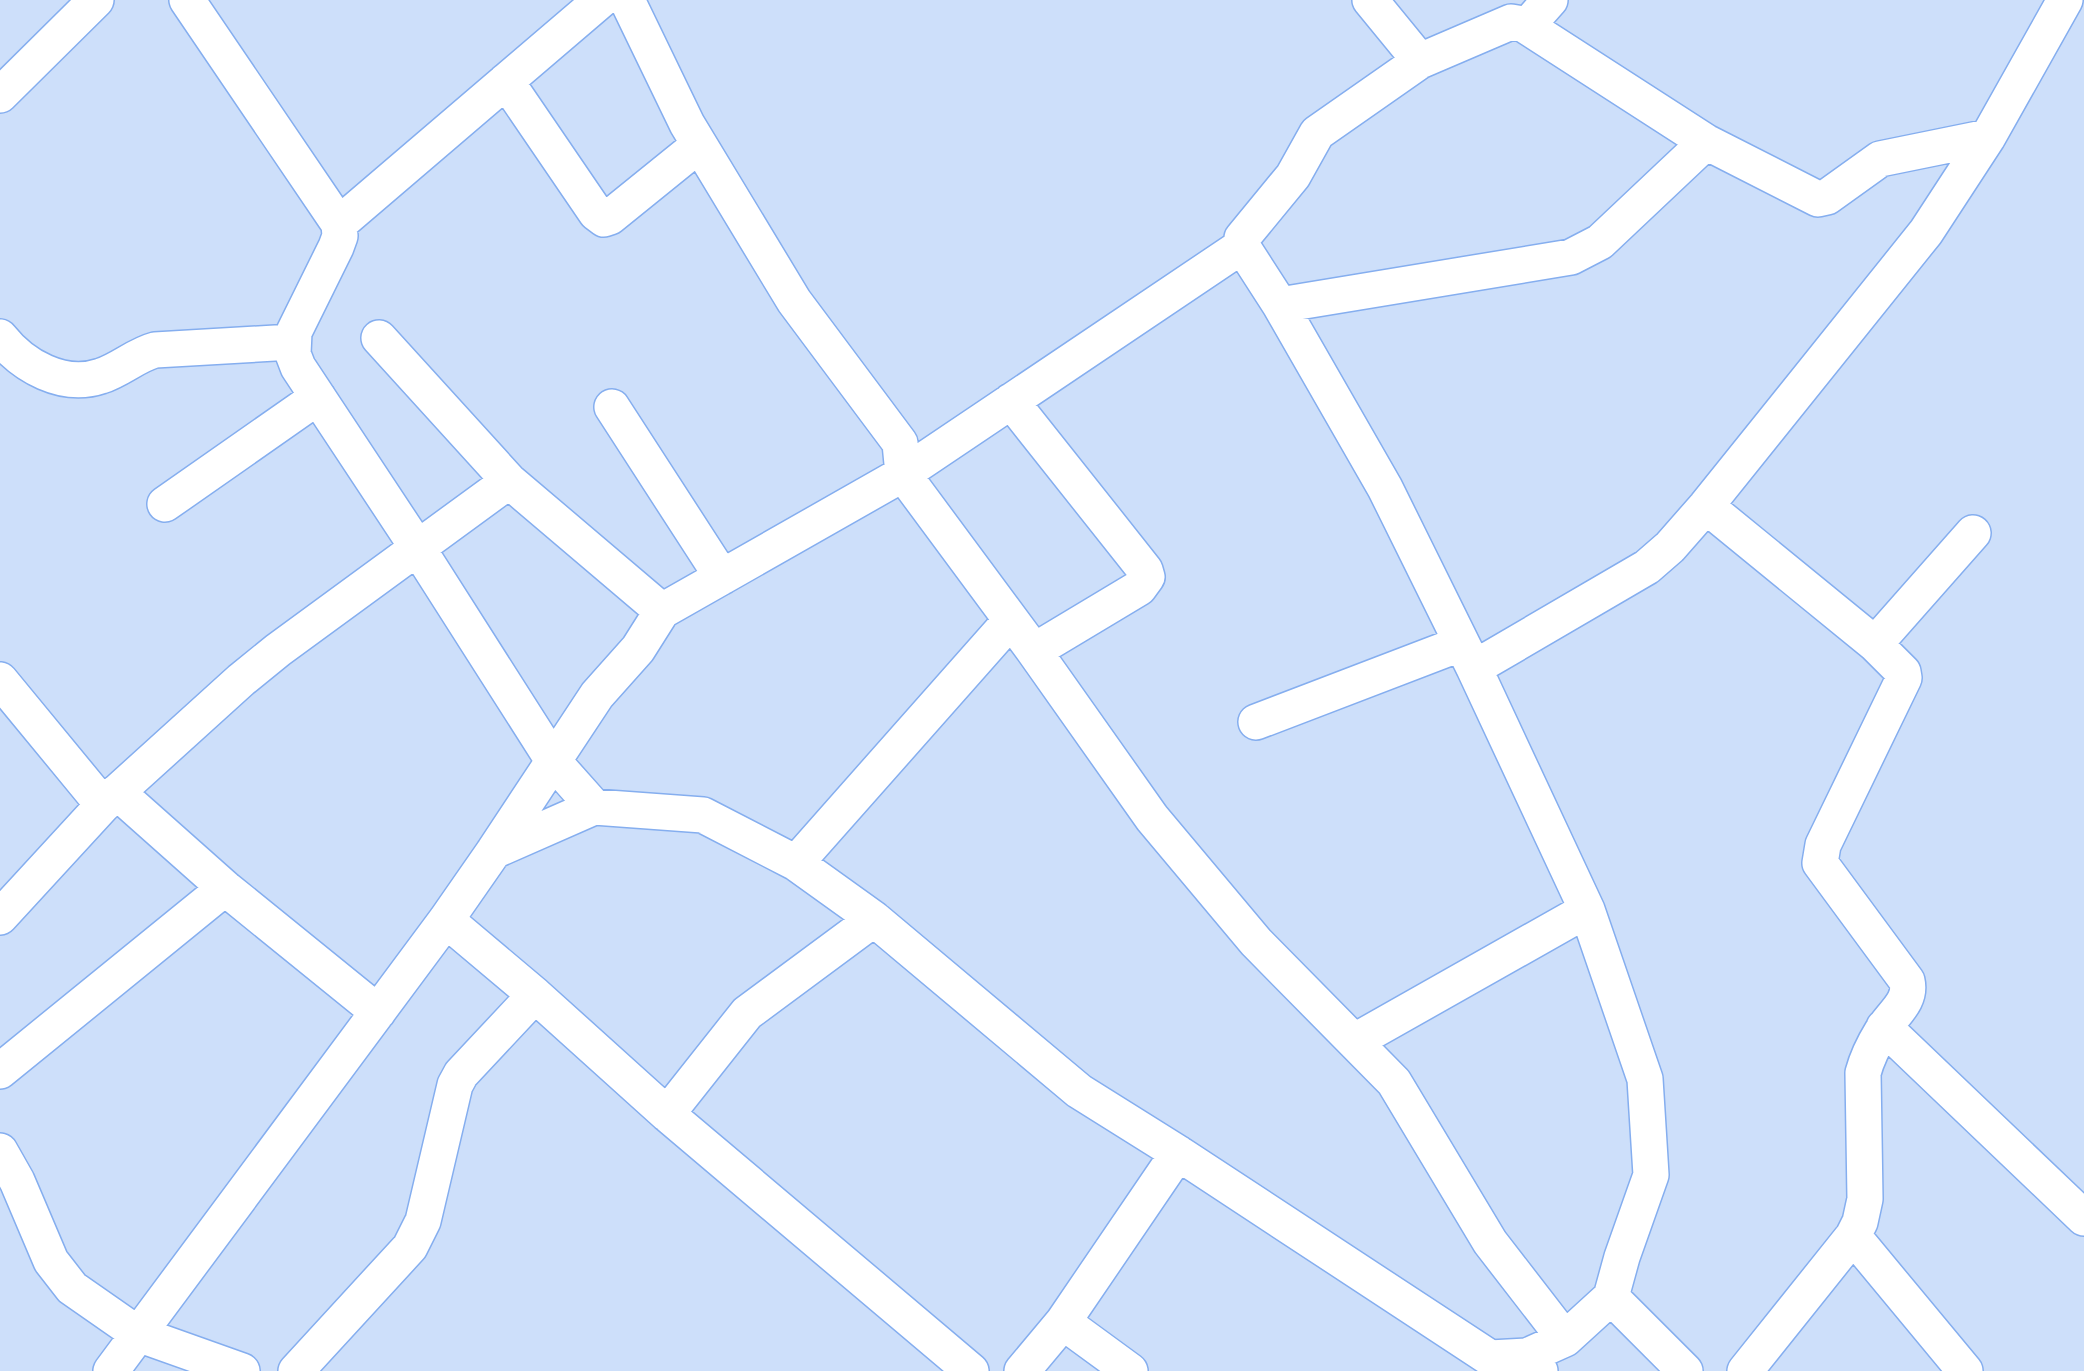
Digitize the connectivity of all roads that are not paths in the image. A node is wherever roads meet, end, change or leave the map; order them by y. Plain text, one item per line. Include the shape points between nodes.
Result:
1 (96, 0) edge
2 (187, 0) edge
3 (601, 0) edge
4 (626, 0) edge
5 (1370, 0) edge
6 (1550, 0) edge
7 (2065, 0) edge
8 (1527, 26) junction
9 (1420, 61) junction
10 (506, 81) junction
11 (0, 94) edge
12 (1988, 137) junction
13 (1706, 142) junction
14 (699, 145) junction
15 (339, 224) junction
16 (1242, 246) junction
17 (1280, 305) junction
18 (0, 337) edge
19 (379, 338) dead end
20 (292, 342) junction
21 (318, 397) junction
22 (1011, 401) junction
23 (612, 407) dead end
24 (903, 474) junction
25 (509, 481) junction
26 (164, 505) dead end
27 (1706, 506) junction
28 (1973, 533) dead end
29 (417, 547) junction
30 (722, 577) junction
31 (662, 611) junction
32 (1011, 620) junction
33 (1874, 644) junction
34 (1034, 651) junction
35 (1467, 656) junction
36 (0, 680) edge
37 (1256, 722) dead end
38 (554, 762) junction
39 (110, 799) junction
40 (594, 807) junction
41 (494, 851) junction
42 (796, 863) junction
43 (225, 888) junction
44 (1587, 910) junction
45 (0, 917) edge
46 (874, 919) junction
47 (446, 920) junction
48 (536, 995) junction
49 (378, 1012) junction
50 (1884, 1027) junction
51 (1354, 1041) junction
52 (0, 1071) edge
53 (667, 1114) junction
54 (0, 1151) edge
55 (1178, 1153) junction
56 (2084, 1218) edge
57 (1853, 1236) junction
58 (1611, 1297) junction
59 (1063, 1322) junction
60 (138, 1335) junction
61 (1565, 1339) junction
62 (1534, 1363) edge
63 (949, 1364) edge
64 (1476, 1364) edge
65 (111, 1371) edge
66 (242, 1371) edge
67 (296, 1371) edge
68 (1022, 1371) edge
69 (1130, 1371) edge
70 (1685, 1371) edge
71 (1745, 1371) edge
72 (1965, 1371) edge

1 - 11 street
2 - 15 street
3 - 10 street
4 - 14 street
5 - 9 street
6 - 8 street
7 - 12 street
8 - 9 street via 1511,22
8 - 13 street
9 - 16 street via 1317,133 1293,176 1241,238
10 - 14 street via 604,219
10 - 15 street
12 - 13 street via 1880,159 1822,200
12 - 27 street via 1926,232
13 - 17 street via 1600,242 1571,257
14 - 24 street via 794,301 900,443
15 - 20 street via 336,247 298,320
16 - 17 street
16 - 22 street
17 - 35 street via 1385,488
18 - 20 street via 38,370 83,380 102,376 155,350
19 - 25 street
20 - 21 street via 299,368
21 - 26 street
21 - 29 street
22 - 24 street
22 - 34 street via 1147,577 1139,588
23 - 30 street
24 - 30 street
24 - 32 street
25 - 29 street
25 - 31 street
27 - 33 street
27 - 35 street via 1647,566
28 - 33 street
29 - 38 street
29 - 39 street via 259,665
30 - 31 street
31 - 38 street via 638,649 597,695
32 - 34 street
32 - 42 street
33 - 50 street via 1904,678 1819,858 1908,981 1906,1000
34 - 51 street via 1152,818 1256,942
35 - 37 street
35 - 44 street
36 - 39 street
38 - 40 street
38 - 41 street
39 - 43 street
39 - 45 street
40 - 41 street
40 - 42 street via 703,815
41 - 47 street
42 - 46 street
43 - 49 street
43 - 52 street
44 - 51 street
44 - 58 street via 1645,1079 1651,1175
46 - 53 street via 747,1013
46 - 55 street via 1079,1091
47 - 48 street
47 - 49 street
48 - 53 street
48 - 67 street via 455,1085 423,1221 410,1247
49 - 60 street
50 - 56 street
50 - 57 street via 1863,1073 1865,1199
51 - 61 street via 1394,1082 1490,1242
53 - 63 street
54 - 60 street via 62,1277
55 - 59 street
55 - 64 street
57 - 71 street
57 - 72 street
58 - 61 street
58 - 70 street
59 - 68 street
59 - 69 street
60 - 65 street
60 - 66 street
61 - 62 street
62 - 64 street

